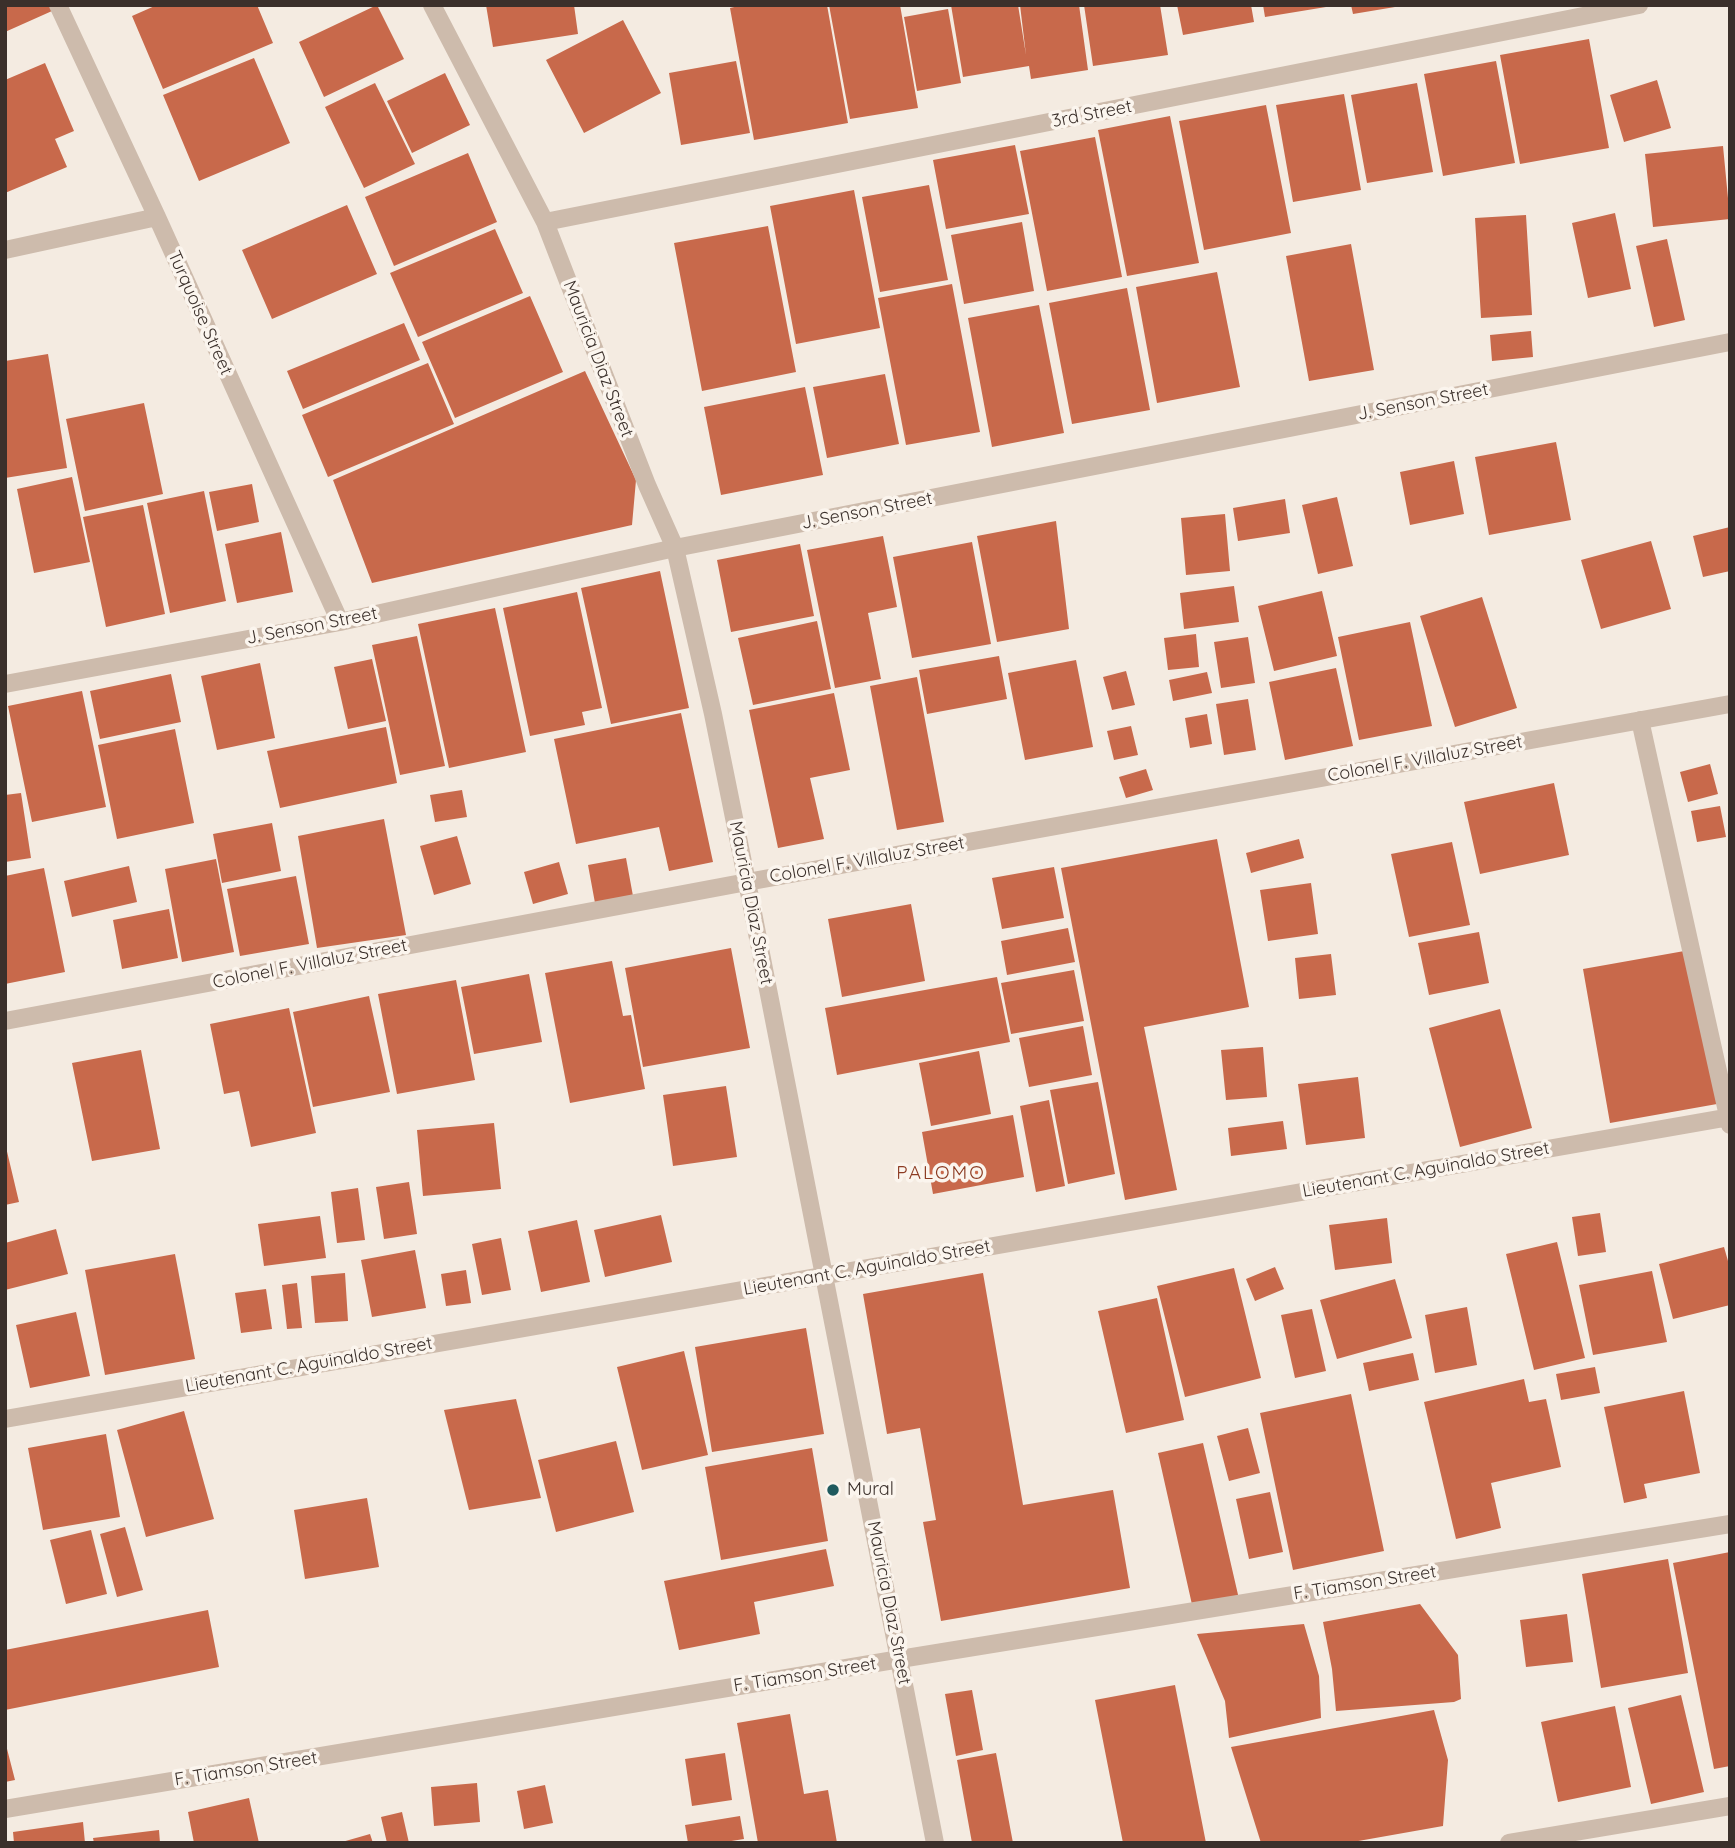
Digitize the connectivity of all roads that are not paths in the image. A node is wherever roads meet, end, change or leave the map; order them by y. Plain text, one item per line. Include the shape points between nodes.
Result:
1 (58, 5) edge
2 (432, 5) edge
3 (1639, 5) edge
4 (157, 217) junction
5 (545, 222) junction
6 (5, 250) edge
7 (1730, 342) edge
8 (676, 548) junction
9 (340, 622) junction
10 (5, 684) edge
11 (1730, 704) edge
12 (1640, 720) junction
13 (747, 882) junction
14 (5, 1021) edge
15 (1729, 1120) edge
16 (824, 1275) junction
17 (5, 1419) edge
18 (1730, 1524) edge
19 (900, 1659) junction
20 (1730, 1806) edge
21 (5, 1809) edge
22 (935, 1843) edge
23 (1509, 1843) edge

1 - 4 street, Turquoise Street
2 - 5 street, Mauricia Diaz Street
3 - 5 street, 3rd Street
4 - 6 street
4 - 9 street, Turquoise Street
5 - 8 street, Mauricia Diaz Street
7 - 8 street, J. Senson Street
8 - 9 street, J. Senson Street
8 - 13 street, Mauricia Diaz Street
9 - 10 street, J. Senson Street
11 - 12 street, Colonel F. Villaluz Street
12 - 13 street, Colonel F. Villaluz Street
12 - 15 street
13 - 14 street, Colonel F. Villaluz Street
13 - 16 street, Mauricia Diaz Street
15 - 16 street, Lieutenant C. Aguinaldo Street
16 - 17 street, Lieutenant C. Aguinaldo Street
16 - 19 street, Mauricia Diaz Street
18 - 19 street, F. Tiamson Street
19 - 21 street, F. Tiamson Street
19 - 22 street, Mauricia Diaz Street
20 - 23 street

